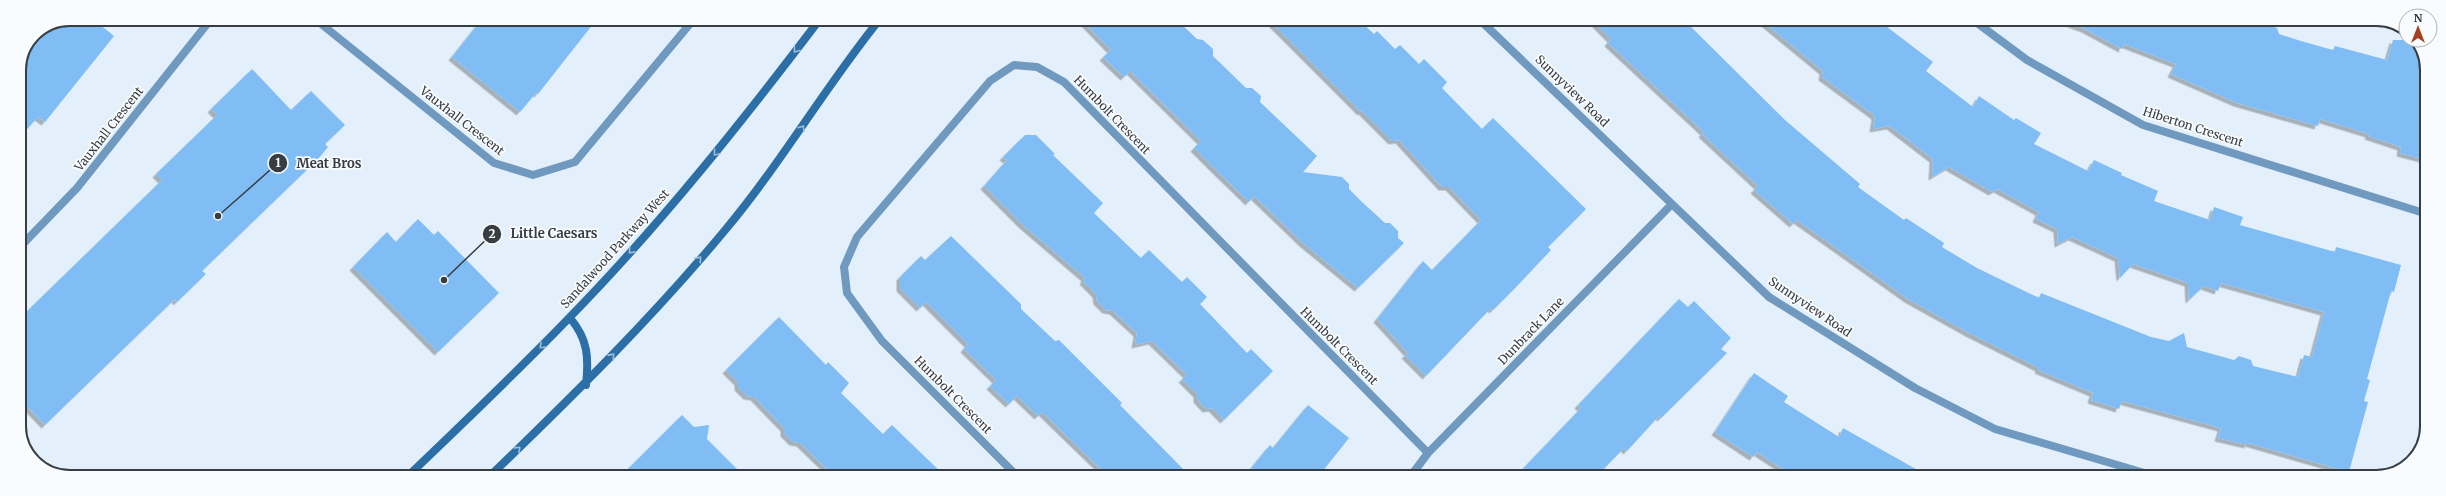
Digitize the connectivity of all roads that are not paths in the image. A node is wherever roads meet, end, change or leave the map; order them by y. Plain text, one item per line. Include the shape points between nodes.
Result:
1 (205, 26) edge
2 (324, 26) edge
3 (688, 26) edge
4 (815, 26) edge
5 (874, 26) edge
6 (1486, 26) edge
7 (1981, 26) edge
8 (1671, 205) junction
9 (2420, 212) edge
10 (26, 241) edge
11 (570, 318) junction
12 (586, 385) junction
13 (1428, 453) junction
14 (414, 470) edge
15 (496, 470) edge
16 (1011, 470) edge
17 (1415, 470) edge
18 (2134, 470) edge

1 - 10 street, Vauxhall Crescent via 77,188
2 - 3 street, Vauxhall Crescent via 494,163 533,176 574,162
4 -> 11 main road, Sandalwood Parkway West via 733,133
12 -> 5 main road via 726,229 780,160
6 - 8 street, Sunnyview Road
7 - 9 street, Hiberton Crescent via 2027,60 2143,125
8 - 13 street, Dunbrack Lane
8 - 18 street, Sunnyview Road via 1768,297 1915,388 1995,429
11 - 12 main road via 587,345 589,363
11 -> 14 main road, Sandalwood Parkway West
15 -> 12 main road
13 - 16 street, Humbolt Crescent via 1064,82 1037,67 1014,65 990,81 857,237 844,267 847,293 882,341
13 - 17 street, Dunbrack Lane

